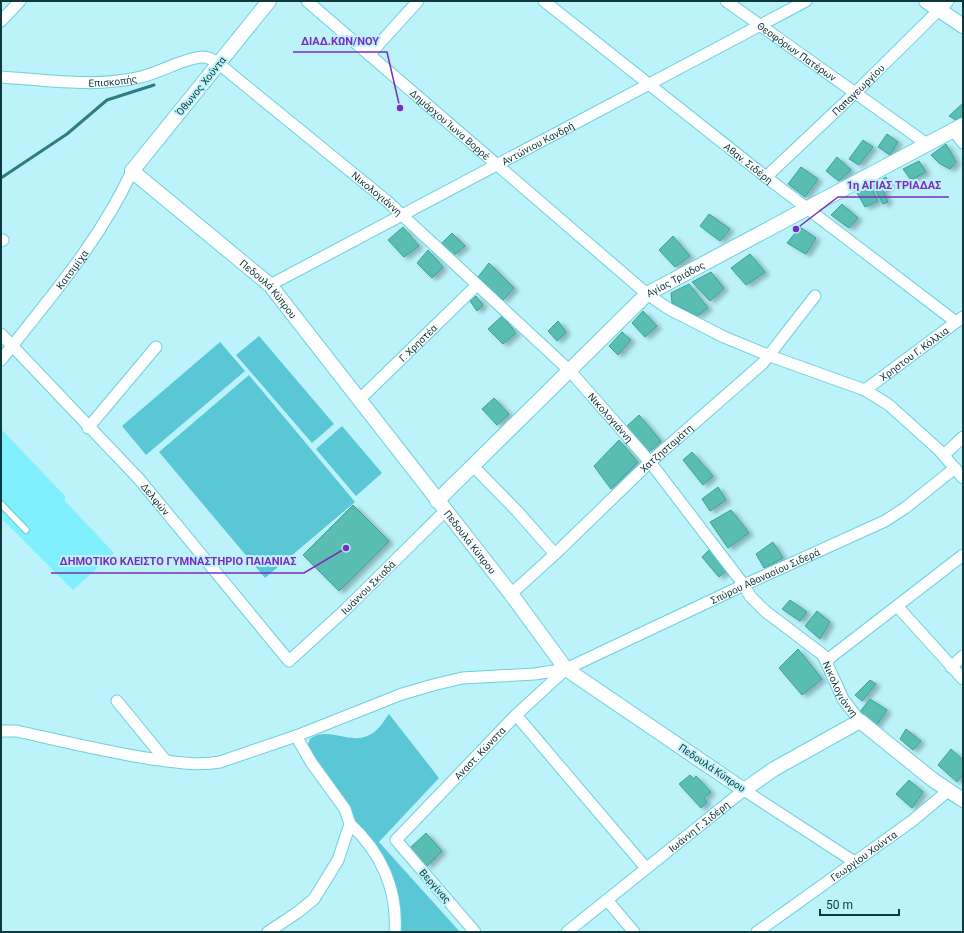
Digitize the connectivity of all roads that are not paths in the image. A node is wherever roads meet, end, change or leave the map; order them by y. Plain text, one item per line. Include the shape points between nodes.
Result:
1 (20, 1) edge
2 (269, 1) edge
3 (307, 1) edge
4 (418, 1) edge
5 (544, 1) edge
6 (726, 1) edge
7 (806, 1) edge
8 (926, 1) edge
9 (944, 6) edge
10 (1, 21) edge
11 (759, 26) junction
12 (963, 26) edge
13 (369, 55) junction
14 (219, 64) junction
15 (1, 77) edge
16 (648, 85) junction
17 (855, 94) junction
18 (958, 127) edge
19 (963, 143) edge
20 (927, 144) junction
21 (496, 165) junction
22 (132, 170) junction
23 (766, 177) junction
24 (807, 208) junction
25 (402, 215) junction
26 (270, 285) junction
27 (477, 285) junction
28 (647, 294) junction
29 (815, 296) dead end
30 (960, 319) edge
31 (1, 334) edge
32 (12, 346) junction
33 (156, 347) dead end
34 (770, 356) junction
35 (1, 360) edge
36 (570, 371) junction
37 (865, 390) junction
38 (359, 400) junction
39 (88, 428) junction
40 (963, 437) edge
41 (944, 455) junction
42 (650, 462) junction
43 (473, 466) junction
44 (955, 468) junction
45 (963, 478) edge
46 (1, 504) edge
47 (441, 506) junction
48 (26, 530) dead end
49 (555, 554) junction
50 (963, 555) edge
51 (744, 585) junction
52 (511, 594) junction
53 (897, 606) junction
54 (963, 656) edge
55 (827, 660) junction
56 (289, 661) joint
57 (951, 667) junction
58 (566, 669) junction
59 (963, 679) edge
60 (117, 700) dead end
61 (516, 715) junction
62 (860, 722) junction
63 (1, 731) edge
64 (296, 736) junction
65 (166, 761) junction
66 (744, 790) junction
67 (958, 795) edge
68 (350, 824) junction
69 (396, 840) joint
70 (854, 861) junction
71 (646, 868) junction
72 (607, 900) junction
73 (761, 931) edge
74 (268, 932) edge
75 (395, 932) edge
76 (475, 932) edge
77 (567, 932) edge
78 (634, 932) edge

1 - 10 street
2 - 14 street, Όθωνος Χούντα
3 - 13 street, Δημάρχου Ίωνα Βορρέ
4 - 13 street
5 - 16 street, Αθαν. Σιδέρη
6 - 11 street, Θεοφόρων Πατέρων
7 - 11 street, Αντώνιου Κανδρή
8 - 9 street
9 - 12 street
9 - 17 street, Παπαγεωργίου
11 - 16 street, Αντώνιου Κανδρή
11 - 17 street, Θεοφόρων Πατέρων
13 - 21 street, Δημάρχου Ίωνα Βορρέ
14 - 15 street, Επισκοπής via 208,58 196,58 158,73 98,84
14 - 22 street, Όθωνος Χούντα
14 - 25 street, Νικολογιάννη
16 - 21 street, Αντώνιου Κανδρή
16 - 23 street, Αθαν. Σιδέρη
17 - 20 street, Θεοφόρων Πατέρων
17 - 23 street, Παπαγεωργίου
18 - 19 street
18 - 20 street, Αγίας Τριάδος
20 - 24 street, Αγίας Τριάδος
21 - 25 street, Αντώνιου Κανδρή
21 - 28 street, Δημάρχου Ίωνα Βορρέ
22 - 26 street, Πεδουλά Κύπρου
22 - 32 street, Κατσιμίχα via 111,213 92,243
23 - 24 street, Αθαν. Σιδέρη
24 - 28 street, Αγίας Τριάδος
24 - 30 street, Αθαν. Σιδέρη
25 - 26 street, Αντώνιου Κανδρή
25 - 27 street, Νικολογιάννη
26 - 38 street, Πεδουλά Κύπρου
27 - 36 street, Νικολογιάννη
27 - 38 street, Γ. Χρηστέα
28 - 34 street, Δημάρχου Ίωνα Βορρέ via 669,309 724,337
28 - 36 street, Αγίας Τριάδος
29 - 34 street, Χατζησταμάτη via 777,343
30 - 37 street, Χρηστου Γ. Κόλλια
31 - 32 street, Δελφών
32 - 35 street, Κατσιμίχα
32 - 39 street, Δελφών
33 - 39 street
34 - 37 street, Δημάρχου Ίωνα Βορρέ
34 - 42 street, Χατζησταμάτη
36 - 42 street, Νικολογιάννη
36 - 43 street, Αγίας Τριάδος
37 - 41 street, Δημάρχου Ίωνα Βορρέ via 889,405
38 - 47 street, Πεδουλά Κύπρου
39 - 56 street, Δελφών via 139,479
40 - 41 street
41 - 44 street, Δημάρχου Ίωνα Βορρέ
42 - 49 street, Χατζησταμάτη
42 - 51 street, Νικολογιάννη
43 - 47 street, Αγίας Τριάδος
43 - 49 street
44 - 45 street, Δημάρχου Ίωνα Βορρέ
44 - 51 street, Σπύρου Αθανασίου Σιδερά via 885,522
46 - 48 lane
47 - 52 street, Πεδουλά Κύπρου
47 - 56 street, Ιωάννου Σκιαδά via 345,610
49 - 52 street, Χατζησταμάτη
50 - 53 street
51 - 55 street, Νικολογιάννη via 750,596 765,611 819,650
51 - 58 street, Σπύρου Αθανασίου Σιδερά
52 - 58 street, Πεδουλά Κύπρου
53 - 55 street
53 - 57 street
54 - 57 street
55 - 62 street, Νικολογιάννη via 843,699
57 - 59 street
58 - 61 street, Αναστ. Κώνστα
58 - 64 street via 534,674 462,678 433,685 402,694
58 - 66 street, Πεδουλά Κύπρου
60 - 65 street
61 - 69 street, Αναστ. Κώνστα
61 - 71 street
62 - 66 street, Ιωάννη Γ. Σιδέρη via 774,769
62 - 67 street, Νικολογιάννη
63 - 65 street via 17,731 112,753
64 - 65 street via 220,762 207,764
64 - 68 street via 311,762 345,809
66 - 70 street, Πεδουλά Κύπρου
66 - 71 street, Ιωάννη Γ. Σιδέρη
67 - 70 street, Γεωργίου Χούντα via 923,812
68 - 74 street via 338,860 314,899
68 - 75 street via 360,832 374,852 392,889 396,907
69 - 76 street, Βεργίνας
70 - 73 street, Γεωργίου Χούντα
71 - 72 street, Ιωάννη Γ. Σιδέρη
72 - 77 street, Ιωάννη Γ. Σιδέρη
72 - 78 street

